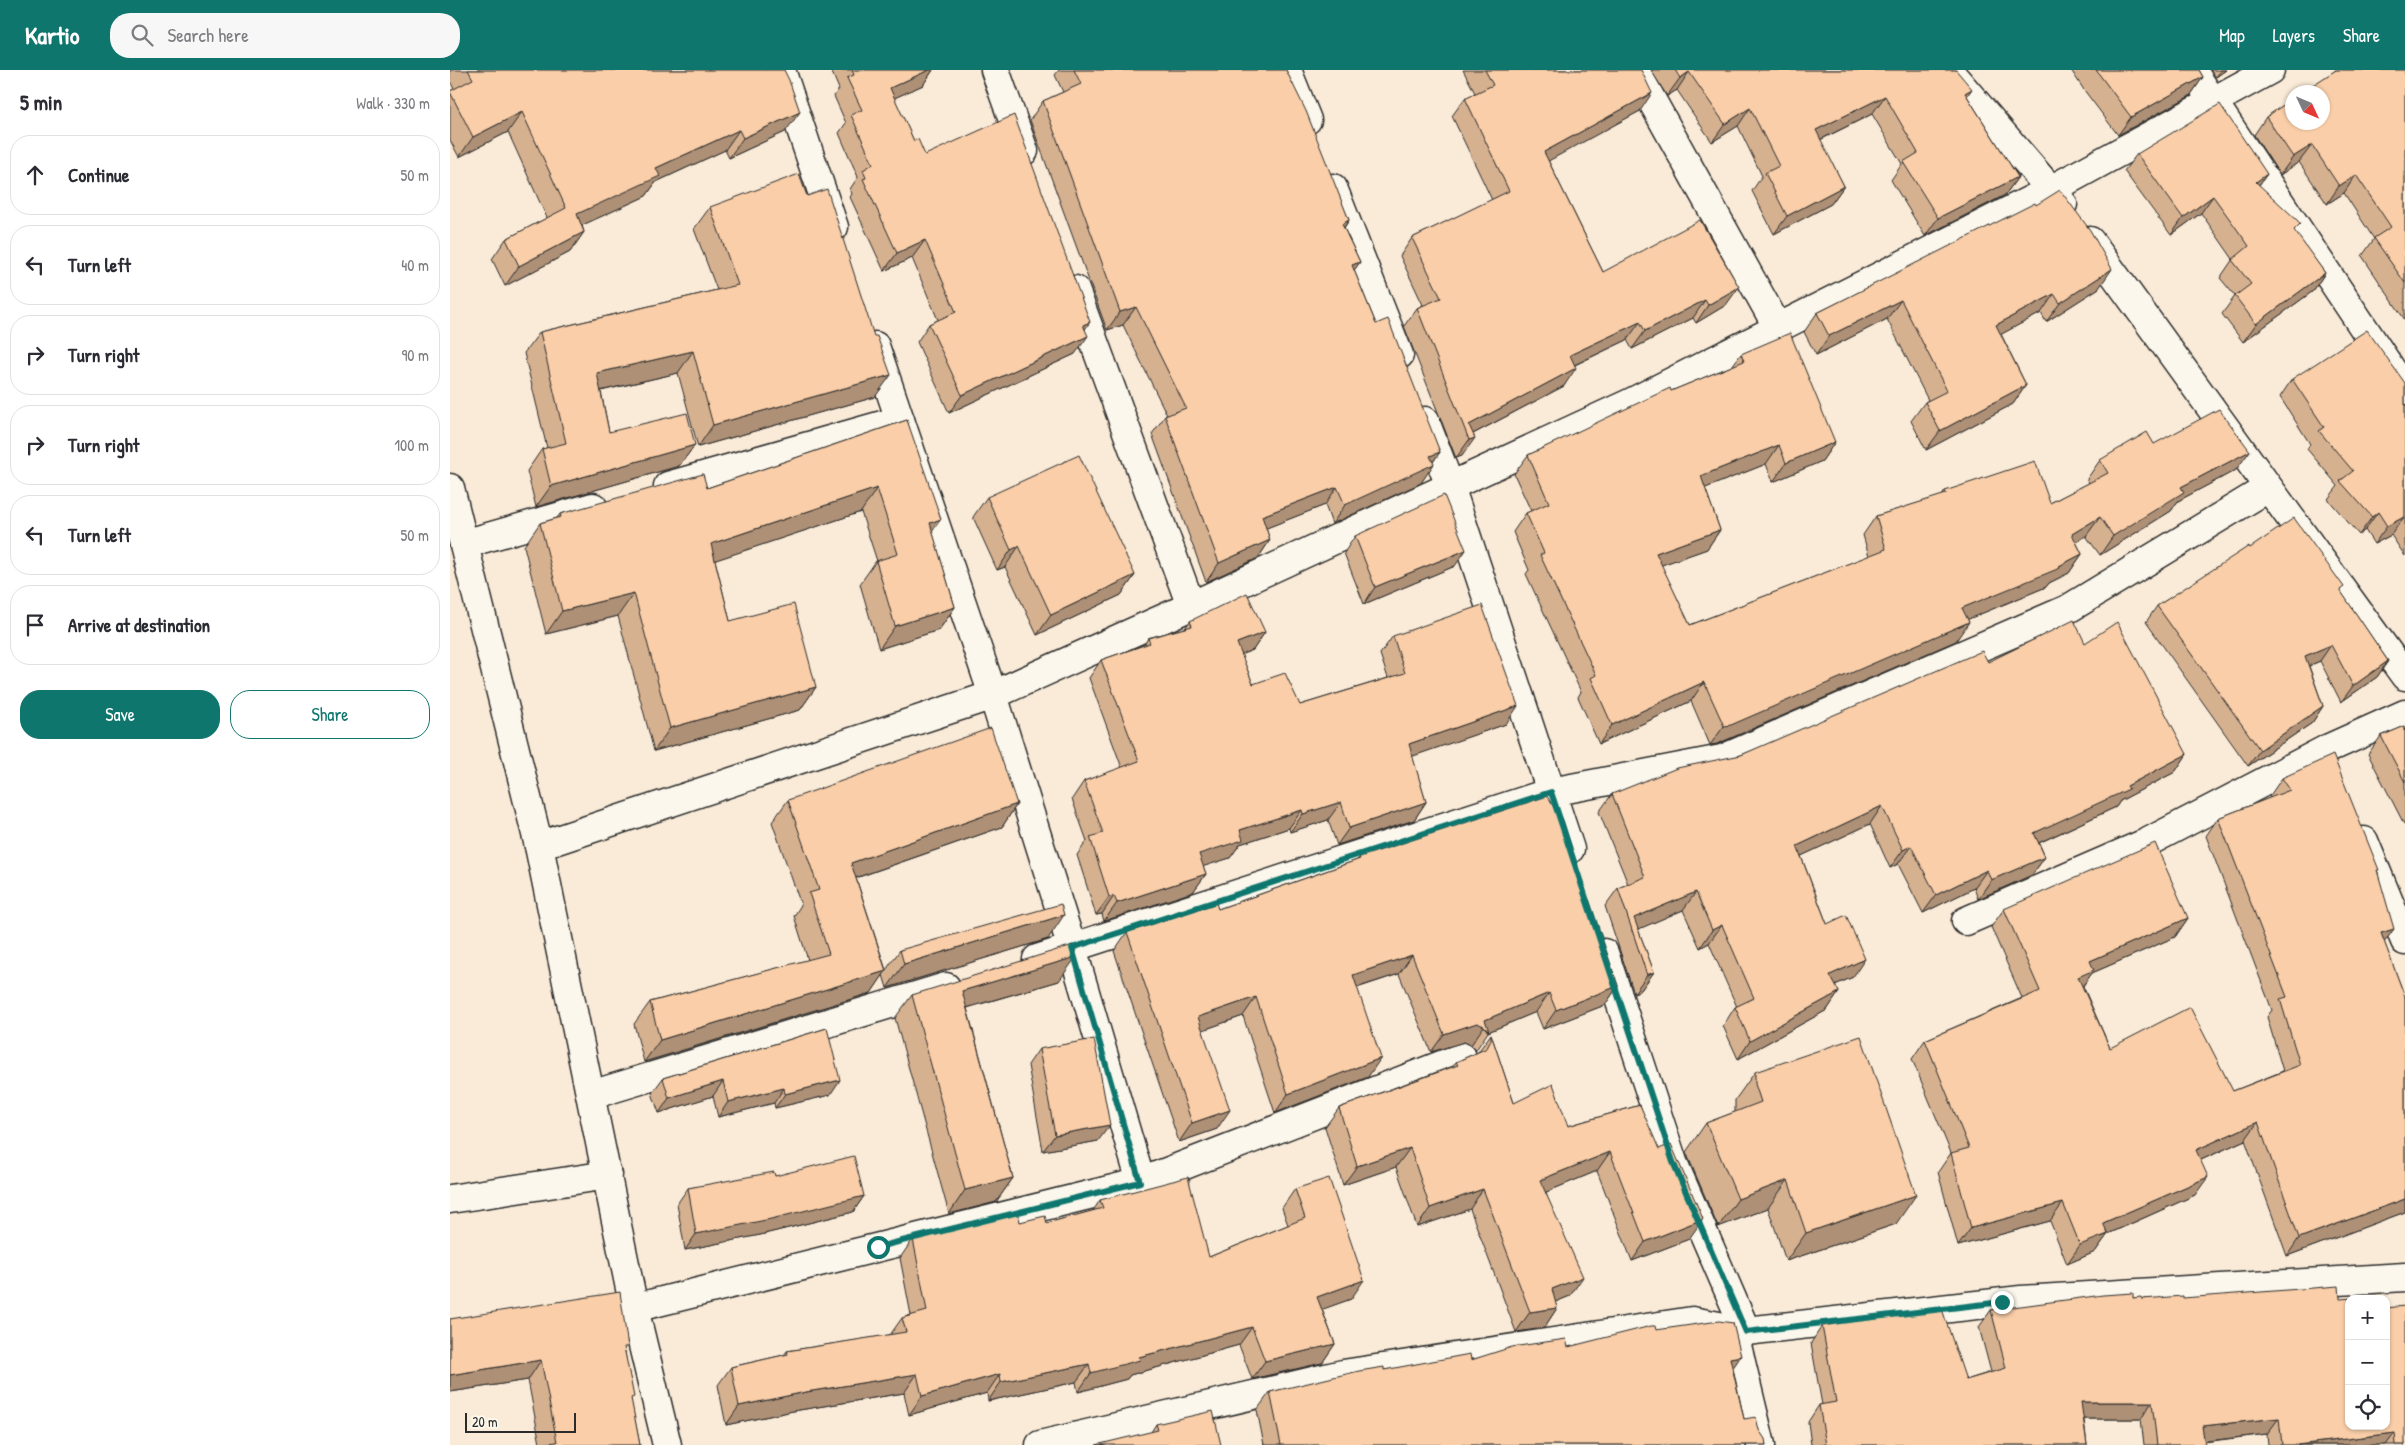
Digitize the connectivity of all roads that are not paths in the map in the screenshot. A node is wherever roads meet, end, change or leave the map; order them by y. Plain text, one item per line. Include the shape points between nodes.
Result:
1 (781, 70) edge
2 (995, 70) edge
3 (1287, 70) edge
4 (1636, 70) edge
5 (1948, 70) edge
6 (2192, 70) edge
7 (2270, 70) edge
8 (2212, 102) junction
9 (1032, 172) edge
10 (2052, 189) junction
11 (842, 250) edge
12 (1066, 264) edge
13 (868, 325) edge
14 (1778, 328) junction
15 (2405, 390) edge
16 (900, 420) junction
17 (1450, 486) junction
18 (450, 488) edge
19 (2268, 488) junction
20 (644, 493) edge
21 (616, 501) edge
22 (464, 544) junction
23 (1191, 606) junction
24 (2405, 676) edge
25 (993, 695) junction
26 (2405, 714) edge
27 (2327, 749) junction
28 (2338, 776) edge
29 (1551, 792) junction
30 (2353, 813) edge
31 (539, 846) junction
32 (1578, 875) edge
33 (1966, 921) dead end
34 (1597, 931) edge
35 (2405, 941) edge
36 (1072, 948) junction
37 (1015, 966) edge
38 (968, 980) edge
39 (1462, 1057) edge
40 (591, 1095) junction
41 (608, 1175) junction
42 (1140, 1182) junction
43 (450, 1199) edge
44 (2405, 1278) edge
45 (634, 1308) junction
46 (1740, 1330) junction
47 (667, 1445) edge
48 (1040, 1445) edge
49 (1762, 1445) edge

1 - 11 street
2 - 9 street
3 - 17 street
4 - 14 street
5 - 10 street
6 - 8 street
7 - 8 street
8 - 10 street
8 - 15 street
10 - 14 street
10 - 19 street
12 - 23 street
13 - 16 street
14 - 17 street via 1630,403
16 - 20 street
16 - 25 street
17 - 23 street
17 - 29 street
18 - 22 street
19 - 24 street
19 - 29 street via 2068,609 1722,759
21 - 22 street
22 - 31 street
23 - 25 street
25 - 31 street
25 - 36 street
26 - 27 street
27 - 28 street
27 - 33 street via 2148,842
29 - 32 street
29 - 36 street
30 - 35 street
31 - 40 street
34 - 46 street via 1673,1162
36 - 37 street
36 - 42 street
38 - 40 street
39 - 42 street
40 - 41 street
41 - 43 street
41 - 45 street
42 - 45 street
44 - 46 street via 2021,1300
45 - 47 street
46 - 48 street via 1692,1321 1344,1374
46 - 49 street

